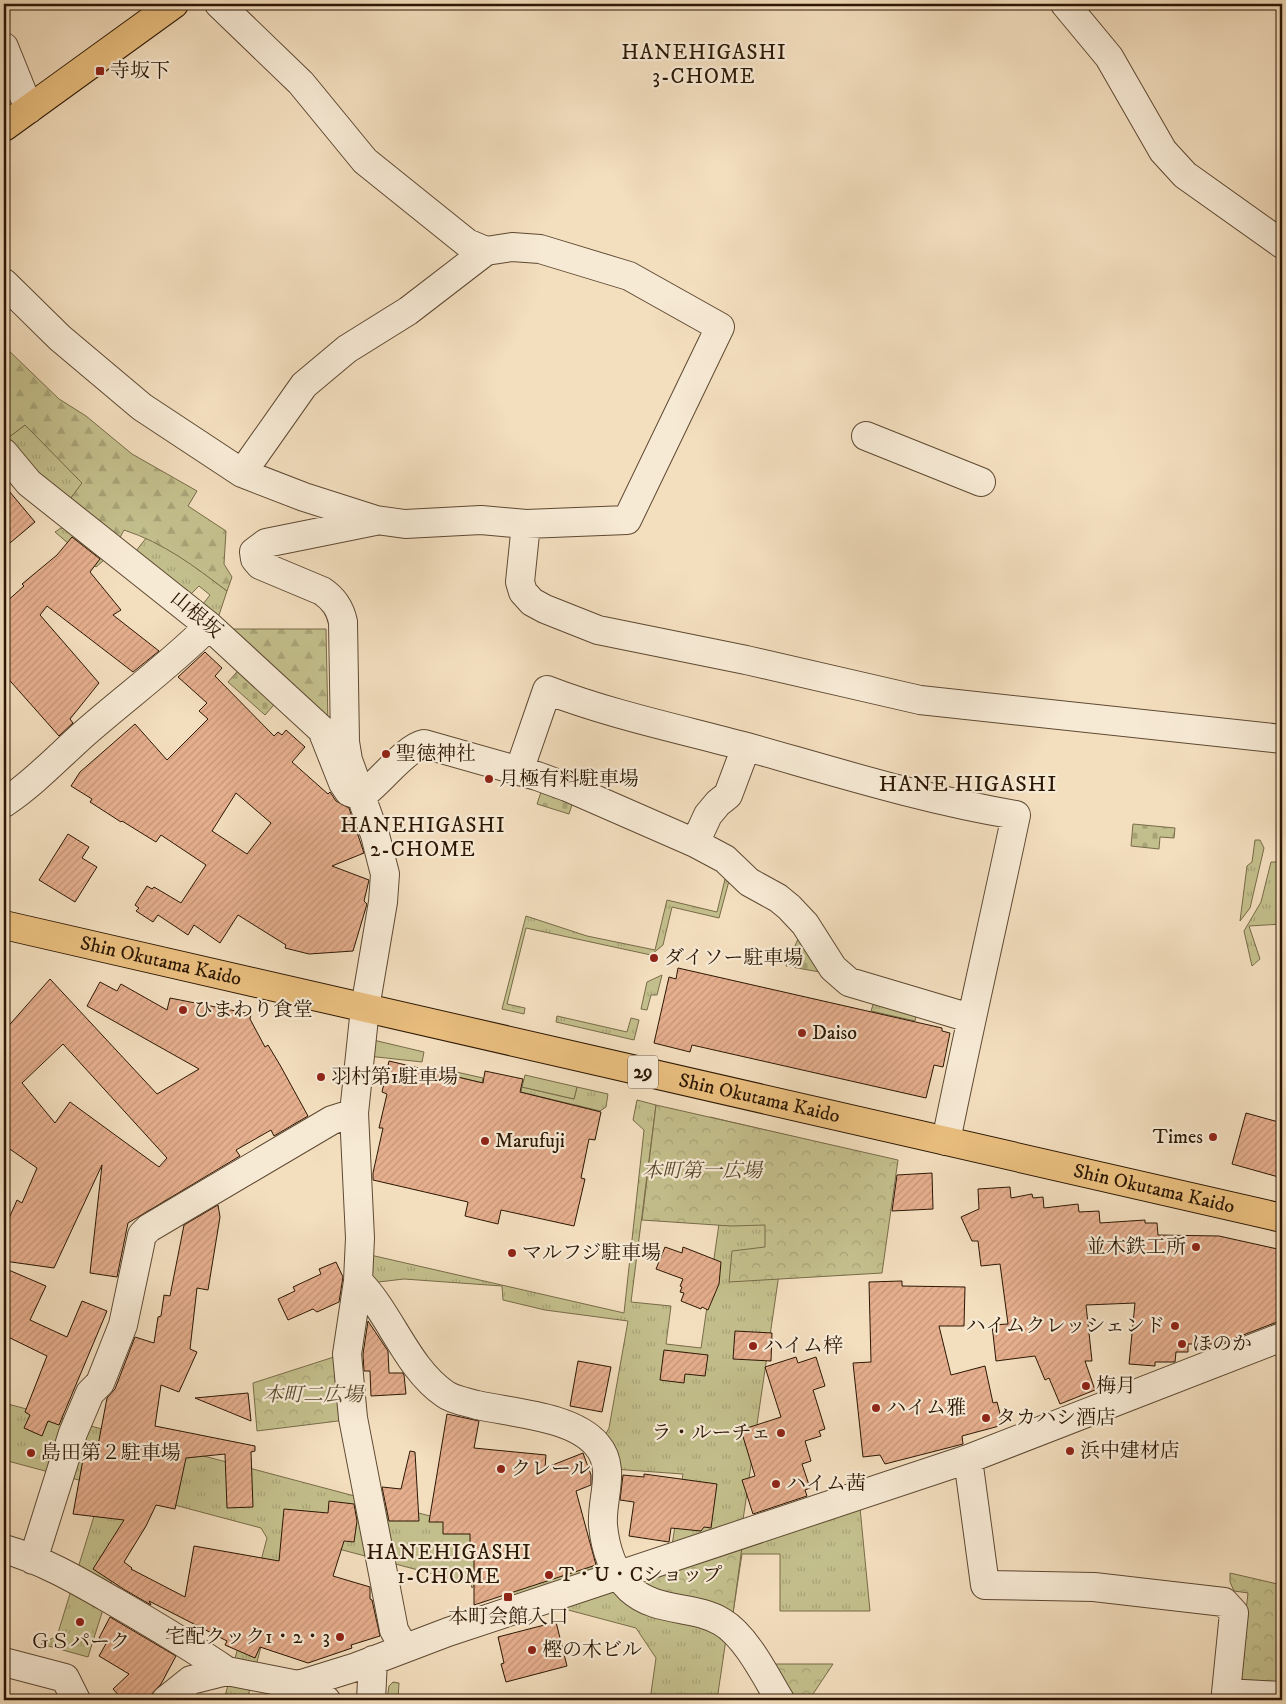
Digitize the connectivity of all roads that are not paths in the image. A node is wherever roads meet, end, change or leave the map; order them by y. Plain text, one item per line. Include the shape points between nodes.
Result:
1 (174, 4) edge
2 (219, 4) edge
3 (1065, 4) edge
4 (4, 47) edge
5 (29, 109) junction
6 (4, 127) edge
7 (1282, 244) edge
8 (486, 250) junction
9 (4, 283) edge
10 (866, 436) dead end
11 (4, 453) edge
12 (242, 473) junction
13 (981, 482) dead end
14 (376, 520) junction
15 (526, 524) junction
16 (209, 626) junction
17 (1282, 739) edge
18 (746, 747) junction
19 (519, 771) junction
20 (361, 796) junction
21 (4, 803) edge
22 (695, 843) junction
23 (4, 925) edge
24 (365, 1008) junction
25 (970, 1018) junction
26 (354, 1113) junction
27 (946, 1141) junction
28 (1282, 1218) edge
29 (358, 1281) junction
30 (1282, 1337) edge
31 (968, 1459) junction
32 (4, 1549) edge
33 (33, 1560) junction
34 (618, 1577) junction
35 (404, 1648) junction
36 (373, 1660) junction
37 (4, 1662) edge
38 (226, 1671) junction
39 (298, 1685) junction
40 (69, 1695) edge
41 (1282, 1696) edge
42 (166, 1700) edge
43 (326, 1700) edge
44 (371, 1700) edge
45 (780, 1700) edge

1 - 5 main road
2 - 8 street via 301,82 375,170 467,243
3 - 7 street via 1109,57 1174,165
4 - 5 street
5 - 6 main road
8 - 12 street via 408,311 347,349 304,385
8 - 15 street via 512,247 540,249 629,276 720,327 627,520
9 - 12 street via 60,338 142,407
10 - 13 street
11 - 16 street, 山根坂 via 29,483
12 - 14 street
14 - 15 street via 405,524 481,520
14 - 20 street via 266,543 254,552 260,565 322,591 341,611 345,742
15 - 17 street via 520,582 523,592 532,602 598,630 920,700
16 - 20 street, 山根坂 via 322,730 343,783 349,792
16 - 21 street via 166,667
18 - 19 street via 588,706 547,690
18 - 22 street via 728,795 708,815
18 - 25 street via 957,803 1016,815
19 - 20 street via 424,744 414,746 377,785
19 - 22 street via 598,799
20 - 24 street via 381,857 385,886
22 - 25 street via 725,859 749,882 789,907 805,924 833,968 849,982
23 - 24 main road, Shin Okutama Kaido / 29
24 - 26 street
24 - 27 main road, Shin Okutama Kaido / 29
25 - 27 street
26 - 29 street via 360,1238
26 - 33 street via 332,1120 142,1235 123,1325 100,1383 90,1393 73,1434
27 - 28 main road, Shin Okutama Kaido / 29
29 - 34 street via 377,1302 419,1368 446,1396 560,1423 584,1433 596,1443 607,1462 603,1525
29 - 35 street via 347,1354 349,1391 394,1630
30 - 31 street
31 - 34 street
31 - 41 street via 985,1585 1094,1587 1224,1602 1234,1614 1226,1693
32 - 33 street
33 - 38 street via 183,1642
34 - 35 street
34 - 45 street via 638,1595 668,1608 723,1622 745,1645
35 - 36 street
36 - 39 street
36 - 44 street
37 - 40 street via 64,1678
38 - 39 street
38 - 42 street via 192,1680
39 - 43 street

